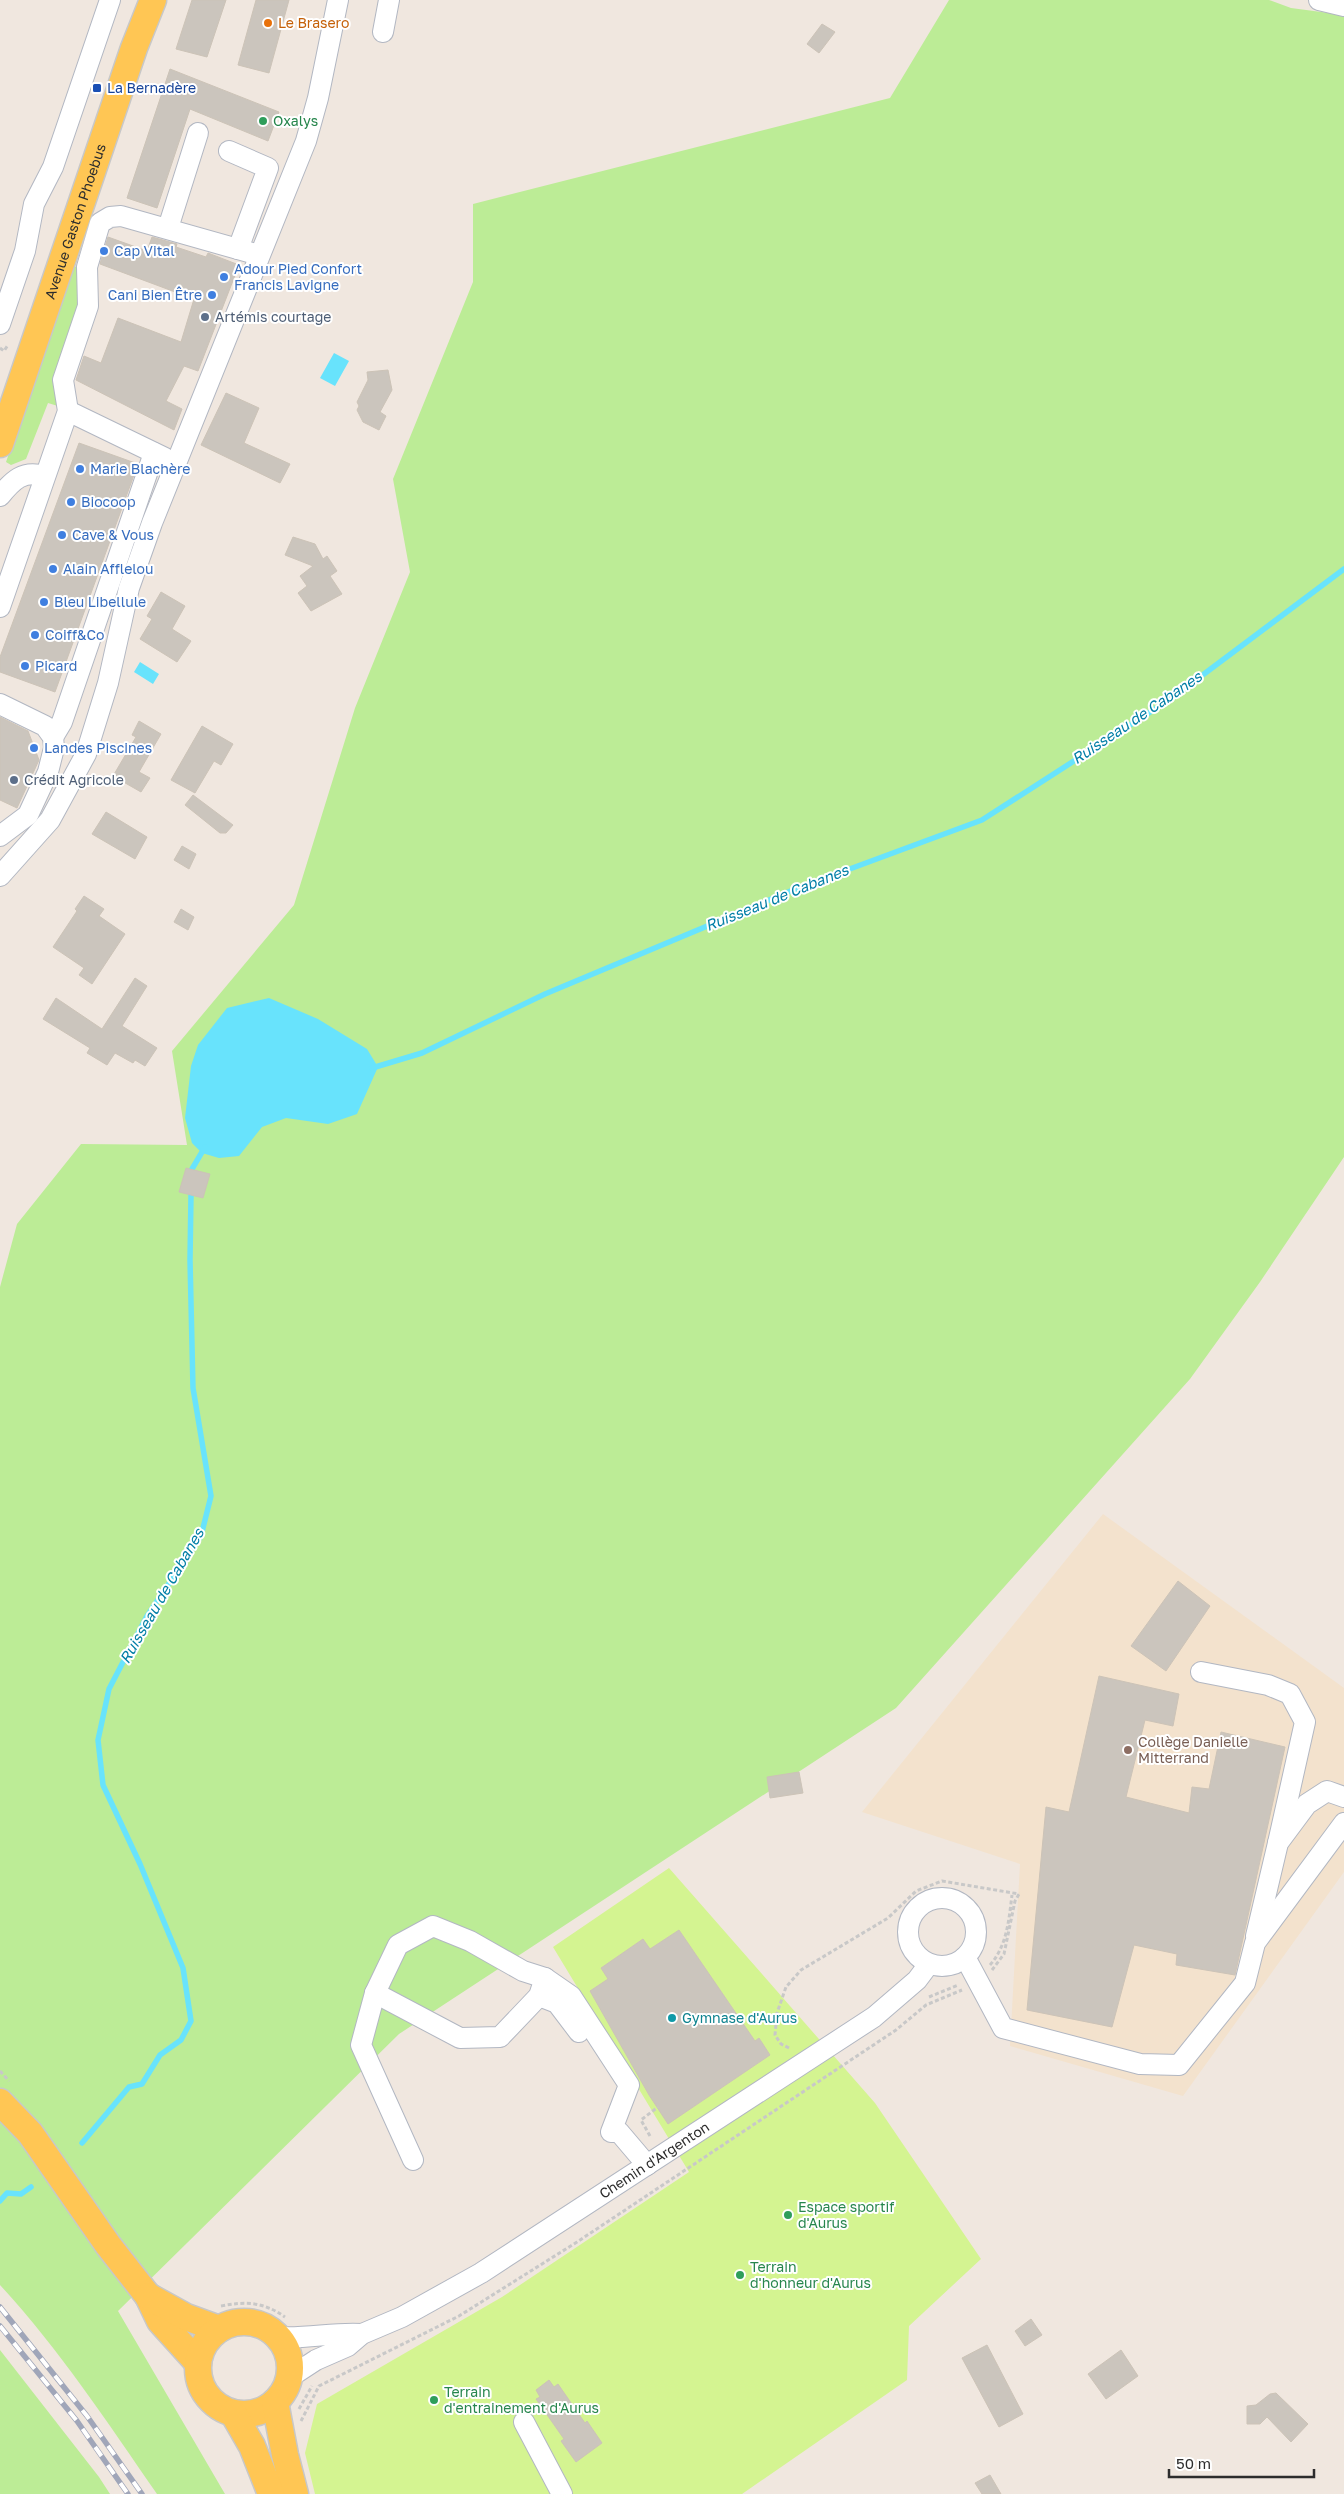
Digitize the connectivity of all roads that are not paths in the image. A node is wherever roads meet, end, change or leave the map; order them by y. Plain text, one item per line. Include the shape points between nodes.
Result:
1 (110, 0) edge
2 (153, 0) edge
3 (338, 0) edge
4 (389, 0) edge
5 (1319, 0) edge
6 (1344, 6) edge
7 (383, 32) dead end
8 (198, 133) dead end
9 (229, 152) dead end
10 (268, 168) junction
11 (290, 177) junction
12 (168, 228) junction
13 (238, 248) junction
14 (259, 255) junction
15 (0, 324) edge
16 (68, 411) junction
17 (0, 444) edge
18 (154, 453) junction
19 (176, 463) junction
20 (44, 476) junction
21 (0, 496) edge
22 (0, 607) edge
23 (0, 704) edge
24 (53, 737) junction
25 (2, 829) edge
26 (0, 876) edge
27 (1200, 1672) dead end
28 (1344, 1797) edge
29 (1344, 1823) edge
30 (1278, 1843) junction
31 (1255, 1943) junction
32 (965, 1957) junction
33 (929, 1964) junction
34 (542, 1987) junction
35 (375, 1993) junction
36 (6, 2093) edge
37 (413, 2160) dead end
38 (647, 2165) junction
39 (148, 2296) junction
40 (215, 2318) junction
41 (284, 2328) junction
42 (362, 2334) junction
43 (198, 2363) junction
44 (290, 2377) junction
45 (275, 2402) junction
46 (233, 2413) junction
47 (524, 2422) dead end
48 (271, 2494) edge
49 (295, 2494) edge
50 (562, 2494) edge

1 - 15 street via 53,167 34,204 25,251
2 - 17 main road, Avenue Gaston Phoebus
3 - 11 street via 318,98 306,141
4 - 7 street
5 - 6 street
8 - 12 street
9 - 10 street
10 - 11 street
10 - 13 street
11 - 14 street
12 - 13 street
12 - 16 street via 121,216 110,217 100,223 87,267 88,306 63,380
13 - 14 street
14 - 19 street
16 - 18 street
16 - 20 street
18 - 19 street
18 - 24 street via 62,722
19 - 26 street via 129,588 108,683 86,754 50,820
20 - 21 street via 23,475 13,480
20 - 22 street
23 - 24 street via 46,726
24 - 25 street via 54,748 48,772 28,815
27 - 30 street via 1268,1685 1290,1694 1305,1722
28 - 30 street via 1327,1791 1307,1804
29 - 31 street
30 - 31 street
31 - 32 street via 1245,1983 1179,2065 1140,2064 1003,2028
32 - 33 street via 954,1964
32 - 33 street via 976,1938 973,1917 957,1901 933,1899 914,1913 908,1936 912,1948
33 - 38 street, Chemin d'Argenton via 916,1980 874,2017
34 - 35 street via 500,2037 460,2038
34 - 35 street via 523,1971 470,1941 433,1926 398,1945
34 - 38 street via 568,2015 624,2098 610,2132 618,2132
35 - 37 street via 360,2045
36 - 39 main road via 108,2246
38 - 42 street, Chemin d'Argenton via 482,2273 402,2318
39 - 40 main road via 186,2316
39 - 43 main road via 160,2321
40 - 41 main road
40 - 43 main road
41 - 42 street, Chemin d'Argenton via 294,2338
41 - 44 main road
42 - 44 street, Chemin d'Argenton via 348,2346 316,2360
43 - 46 main road via 201,2385 206,2394
44 - 45 main road
45 - 46 main road via 248,2414
45 - 49 main road
46 - 48 main road via 252,2446
47 - 50 street

